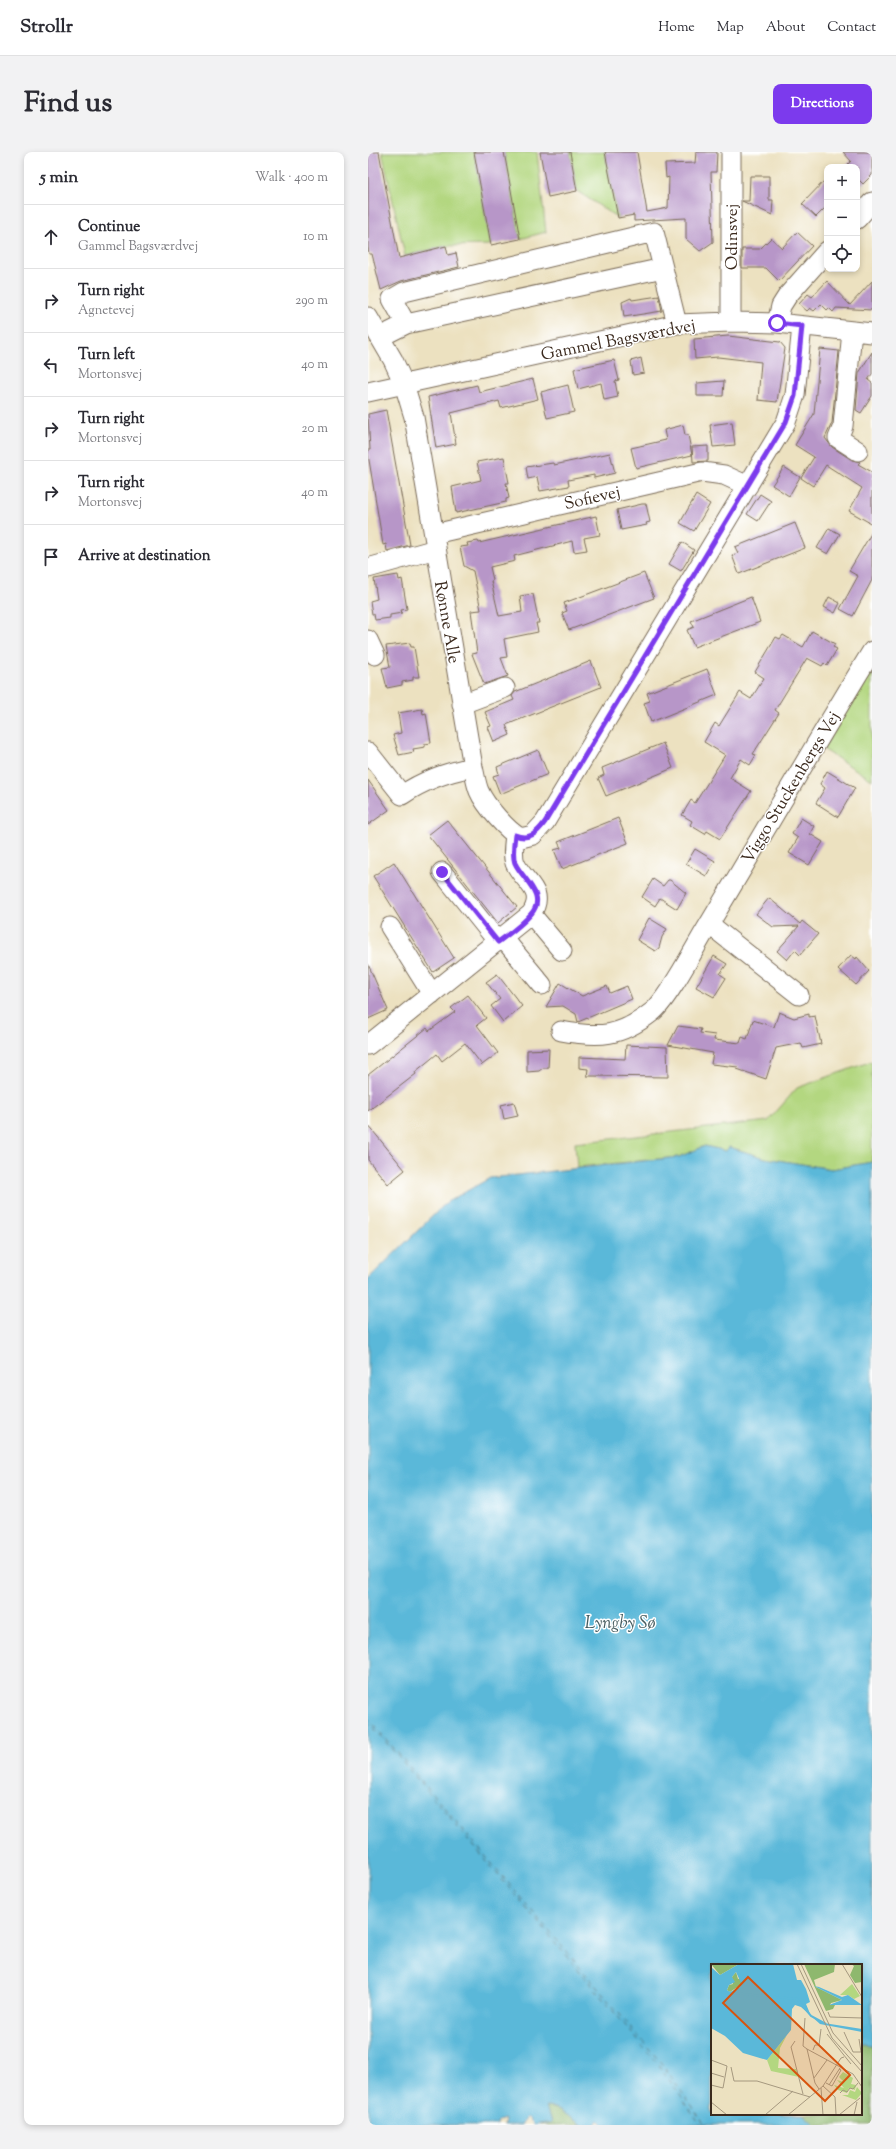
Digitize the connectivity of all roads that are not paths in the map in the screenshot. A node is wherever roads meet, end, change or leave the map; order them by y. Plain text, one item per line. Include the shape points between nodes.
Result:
1 (731, 152) edge
2 (872, 202) edge
3 (860, 215) edge
4 (824, 255) edge
5 (663, 268) junction
6 (368, 317) edge
7 (731, 322) junction
8 (777, 323) junction
9 (406, 324) junction
10 (678, 324) junction
11 (802, 326) junction
12 (852, 331) junction
13 (872, 333) edge
14 (380, 337) junction
15 (404, 384) junction
16 (368, 392) edge
17 (858, 451) dead end
18 (748, 486) junction
19 (435, 542) junction
20 (368, 568) edge
21 (872, 651) edge
22 (505, 688) dead end
23 (462, 704) junction
24 (368, 752) edge
25 (473, 767) junction
26 (521, 836) junction
27 (442, 872) dead end
28 (532, 914) junction
29 (709, 924) junction
30 (390, 927) dead end
31 (501, 940) junction
32 (562, 951) dead end
33 (542, 985) dead end
34 (432, 994) junction
35 (799, 995) dead end
36 (561, 1031) dead end
37 (368, 1045) edge

1 - 7 street, Odinsvej
2 - 3 street
4 - 8 street via 788,295 781,306
5 - 9 street
5 - 9 street via 654,232 404,292 392,299
5 - 10 street
6 - 14 street, Rønne Alle
7 - 8 street, Gammel Bagsværdvej
7 - 10 street, Gammel Bagsværdvej
8 - 11 street, Gammel Bagsværdvej
9 - 14 street
10 - 15 street, Gammel Bagsværdvej
11 - 12 street, Gammel Bagsværdvej
11 - 18 street via 795,396 786,422
12 - 13 street, Gammel Bagsværdvej
12 - 17 street via 844,426 838,438
14 - 15 street, Rønne Alle
15 - 16 street, Gammel Bagsværdvej
15 - 19 street, Rønne Alle via 414,417
18 - 19 street, Sofievej via 724,475 702,472
18 - 26 street via 545,822 539,831
19 - 20 street, Sofievej
19 - 23 street, Rønne Alle
21 - 29 street, Viggo Stuckenbergs Vej
22 - 23 street
23 - 25 street, Rønne Alle
24 - 25 street via 402,795 418,784 447,772
25 - 26 street, Rønne Alle via 485,801
26 - 28 street via 513,854 515,863 536,893 536,907
27 - 31 street
28 - 31 street
28 - 32 street
29 - 35 street
29 - 36 street, Viggo Stuckenbergs Vej via 654,1011 634,1025 614,1033 590,1036
30 - 34 street
31 - 33 street
31 - 34 street
34 - 37 street

